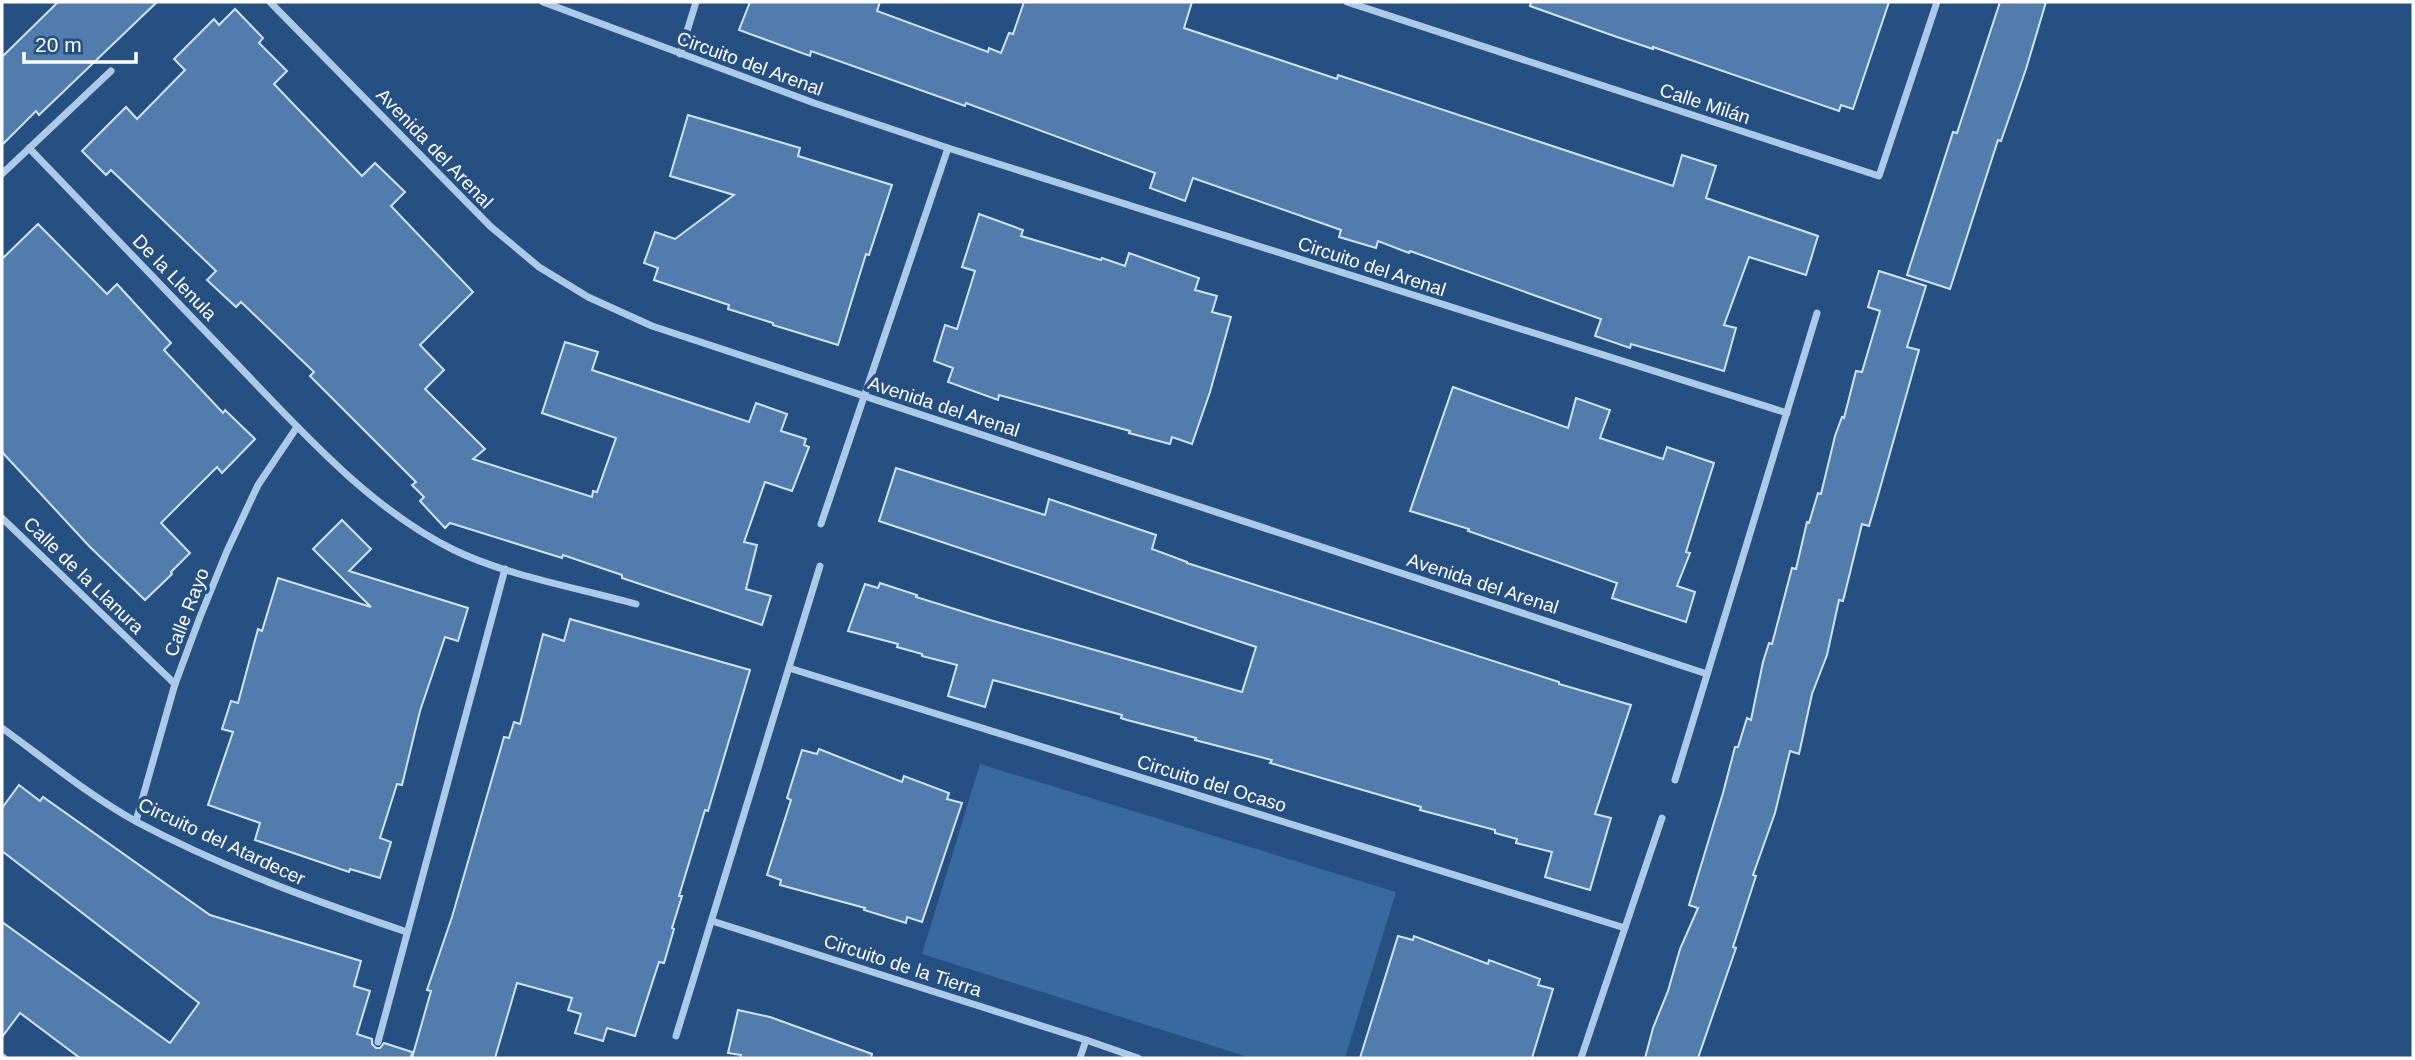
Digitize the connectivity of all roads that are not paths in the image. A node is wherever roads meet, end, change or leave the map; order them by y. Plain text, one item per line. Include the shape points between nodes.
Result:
1 (270, 2) edge
2 (543, 2) edge
3 (696, 2) edge
4 (1347, 2) edge
5 (1937, 2) edge
6 (680, 54) junction
7 (111, 71) dead end
8 (29, 148) junction
9 (948, 148) junction
10 (2, 174) edge
11 (1817, 313) dead end
12 (864, 396) junction
13 (1787, 413) junction
14 (297, 427) junction
15 (2, 518) edge
16 (821, 523) dead end
17 (820, 566) dead end
18 (505, 569) junction
19 (636, 604) dead end
20 (789, 668) junction
21 (1707, 674) junction
22 (175, 684) junction
23 (2, 728) edge
24 (1675, 780) dead end
25 (1662, 818) dead end
26 (136, 821) junction
27 (712, 921) junction
28 (1625, 928) junction
29 (407, 932) junction
30 (676, 1036) dead end
31 (1086, 1040) junction
32 (378, 1042) dead end
33 (1080, 1058) edge
34 (1137, 1058) edge
35 (1581, 1058) edge

1 - 12 street, Avenida del Arenal via 490,226 539,267 588,298 652,326
2 - 6 street, Circuito del Arenal
3 - 6 street
4 - 5 street, Calle Milán via 1879,176
6 - 9 street, Circuito del Arenal
7 - 8 street
8 - 10 street
8 - 14 street, De la Llenula
9 - 12 street
9 - 13 street, Circuito del Arenal
11 - 13 street
12 - 16 street
12 - 21 street, Avenida del Arenal
13 - 21 street
14 - 18 street via 409,525
14 - 22 street, Calle Rayo via 258,485
15 - 22 street, Calle de la Llanura
17 - 20 street
18 - 19 street
18 - 29 street
20 - 27 street
20 - 28 street, Circuito del Ocaso
21 - 24 street
22 - 26 street, Calle Rayo
23 - 26 street, Circuito del Atardecer
25 - 28 street
26 - 29 street, Circuito del Atardecer via 306,898
27 - 30 street
27 - 31 street, Circuito de la Tierra
28 - 35 street
29 - 32 street
31 - 33 street
31 - 34 street, Circuito de la Tierra

